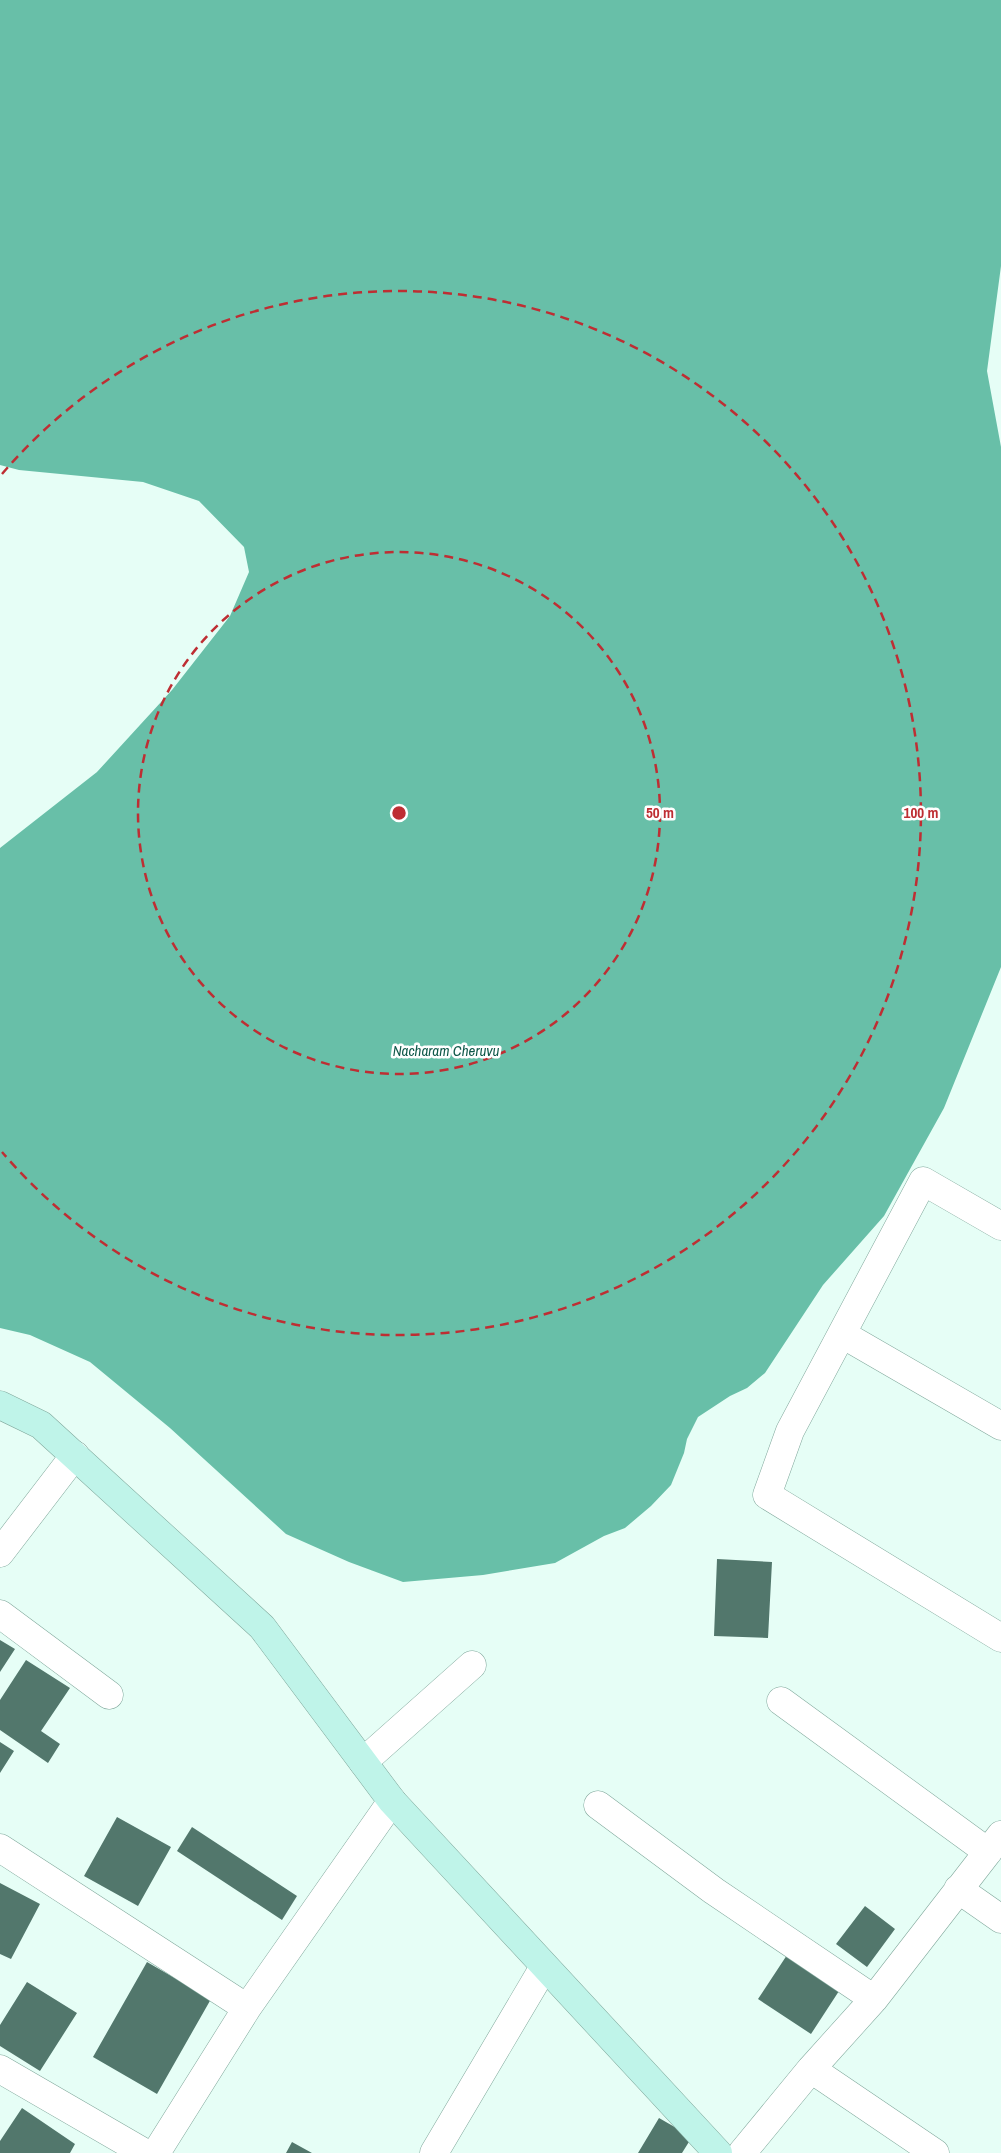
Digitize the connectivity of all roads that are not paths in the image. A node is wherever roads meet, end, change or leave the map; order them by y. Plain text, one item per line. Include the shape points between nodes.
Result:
1 (1001, 1226) edge
2 (842, 1334) junction
3 (0, 1405) edge
4 (1001, 1426) edge
5 (75, 1455) junction
6 (0, 1553) edge
7 (0, 1614) edge
8 (1001, 1638) edge
9 (472, 1666) dead end
10 (109, 1695) dead end
11 (781, 1701) dead end
12 (363, 1762) junction
13 (392, 1801) junction
14 (598, 1805) dead end
15 (994, 1843) edge
16 (0, 1848) edge
17 (958, 1889) junction
18 (1001, 1919) edge
19 (544, 1966) junction
20 (874, 2000) junction
21 (247, 2008) junction
22 (0, 2069) edge
23 (812, 2070) junction
24 (145, 2153) edge
25 (156, 2153) edge
26 (434, 2153) edge
27 (718, 2153) edge
28 (742, 2153) edge
29 (935, 2153) edge

1 - 2 street via 923,1181
2 - 4 street
2 - 8 street via 790,1431 767,1494
3 - 5 street via 41,1425
5 - 6 street
5 - 12 street via 262,1627
7 - 10 street
9 - 12 street
11 - 15 street
12 - 13 street
13 - 19 street
13 - 21 street
14 - 20 street via 714,1891
15 - 17 street
16 - 21 street
17 - 18 street
17 - 20 street
19 - 26 street
19 - 27 street
20 - 23 street
21 - 25 street
22 - 24 street
23 - 28 street
23 - 29 street

